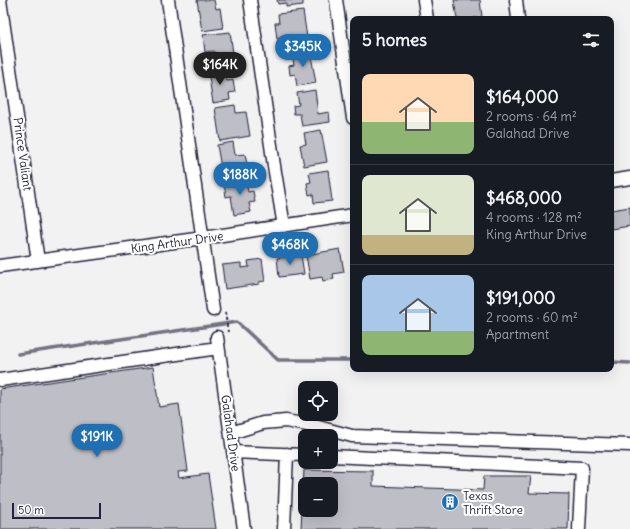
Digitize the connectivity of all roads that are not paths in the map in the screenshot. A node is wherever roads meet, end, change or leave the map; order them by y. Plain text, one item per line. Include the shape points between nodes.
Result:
1 (0, 0) edge
2 (168, 0) edge
3 (250, 0) edge
4 (336, 0) edge
5 (424, 0) edge
6 (516, 0) edge
7 (426, 16) edge
8 (518, 16) edge
9 (350, 97) edge
10 (630, 178) edge
11 (614, 181) edge
12 (350, 216) edge
13 (284, 226) junction
14 (203, 238) junction
15 (38, 261) junction
16 (0, 266) edge
17 (213, 310) dead end
18 (0, 380) edge
19 (231, 433) junction
20 (630, 448) edge
21 (233, 452) junction
22 (287, 454) junction
23 (298, 455) edge
24 (338, 456) edge
25 (244, 529) edge
26 (284, 529) edge
27 (579, 529) edge

1 - 15 street, Prince Valiant
2 - 14 street
3 - 13 street
4 - 9 street
5 - 7 street
6 - 8 street
10 - 11 street
12 - 13 street, King Arthur Drive
13 - 14 street, King Arthur Drive
14 - 15 street, King Arthur Drive
14 - 17 street
15 - 16 street, King Arthur Drive
18 - 19 street, Galahad Drive via 221,339
19 - 20 street via 263,423 286,421 352,436
19 - 21 street, Galahad Drive
21 - 22 street
21 - 25 street, Galahad Drive
22 - 23 street
22 - 26 street
24 - 27 street via 582,468

